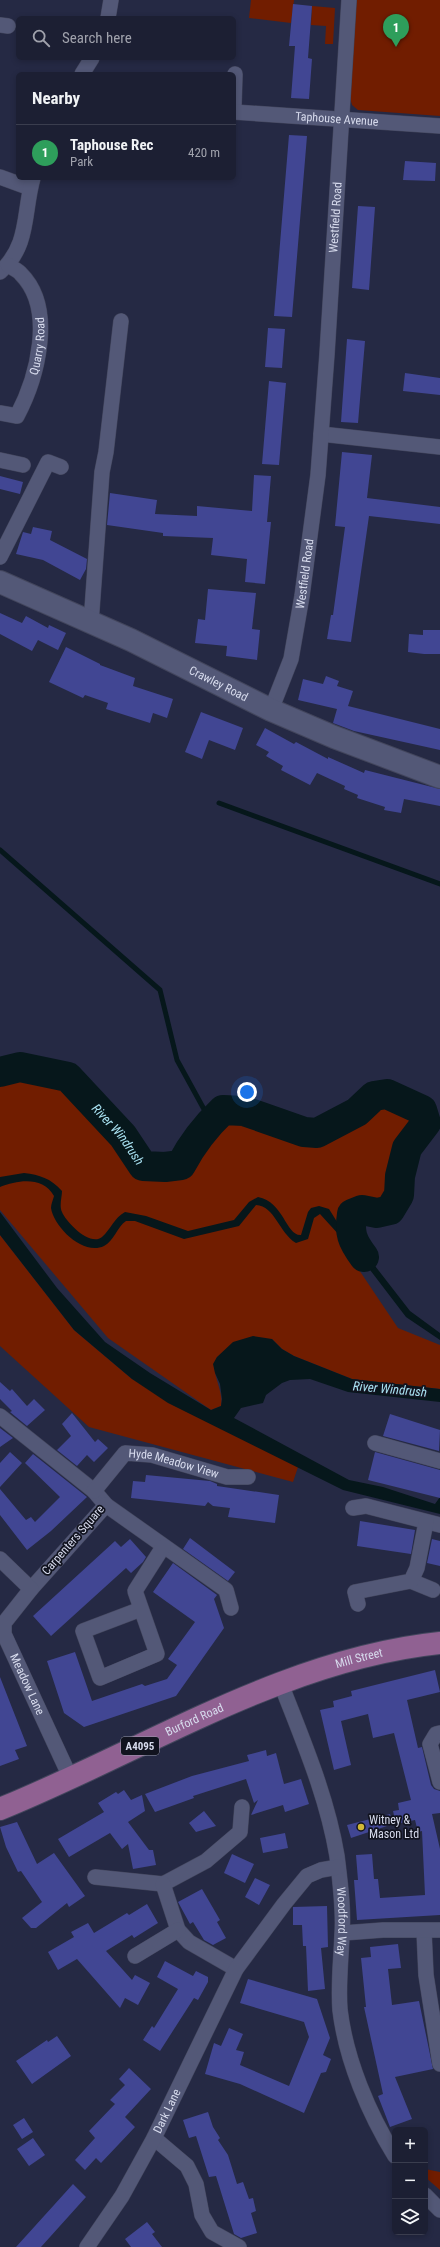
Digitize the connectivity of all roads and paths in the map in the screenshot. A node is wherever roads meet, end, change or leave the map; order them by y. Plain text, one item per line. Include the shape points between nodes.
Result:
1 (111, 0) edge
2 (349, 0) edge
3 (108, 16) edge
4 (91, 60) edge
5 (83, 72) edge
6 (236, 112) edge
7 (342, 120) junction
8 (440, 126) edge
9 (0, 176) edge
10 (16, 180) edge
11 (18, 180) edge
12 (31, 183) edge
13 (4, 269) edge
14 (121, 321) dead end
15 (0, 413) edge
16 (321, 434) junction
17 (440, 447) edge
18 (0, 460) edge
19 (0, 557) edge
20 (0, 582) edge
21 (91, 623) junction
22 (271, 710) junction
23 (440, 777) edge
24 (0, 1416) edge
25 (375, 1443) dead end
26 (440, 1461) edge
27 (248, 1477) dead end
28 (94, 1492) junction
29 (106, 1505) junction
30 (353, 1508) dead end
31 (433, 1524) edge
32 (163, 1547) junction
33 (0, 1559) edge
34 (411, 1581) junction
35 (31, 1589) junction
36 (433, 1590) dead end
37 (358, 1604) dead end
38 (231, 1608) dead end
39 (141, 1609) junction
40 (440, 1643) edge
41 (6, 1653) edge
42 (281, 1684) junction
43 (440, 1733) edge
44 (71, 1779) junction
45 (440, 1782) edge
46 (242, 1807) dead end
47 (0, 1809) edge
48 (338, 1867) junction
49 (96, 1877) dead end
50 (163, 1884) junction
51 (178, 1930) junction
52 (440, 1930) edge
53 (424, 1931) junction
54 (342, 1933) junction
55 (135, 1956) dead end
56 (236, 1969) junction
57 (440, 2064) edge
58 (154, 2138) junction
59 (392, 2150) edge
60 (428, 2198) edge
61 (440, 2210) edge
62 (87, 2247) edge
63 (240, 2247) edge

1 - 3 street
2 - 7 street, Westfield Road
4 - 5 street
6 - 7 street, Taphouse Avenue
7 - 8 street, Taphouse Avenue
7 - 16 street, Westfield Road
9 - 10 street, Quarry Road
11 - 12 street, Quarry Road
12 - 13 street, Quarry Road via 25,230 20,246
13 - 15 street, Quarry Road via 21,274 38,303 40,326 36,372 24,403 17,416
14 - 21 street via 102,472
16 - 17 street
16 - 22 street, Westfield Road via 306,566 291,659
18 - 19 street via 42,463
20 - 21 street, Crawley Road
21 - 22 street, Crawley Road via 167,657
22 - 23 street, Crawley Road
24 - 28 street, Carpenters Square
25 - 26 street
27 - 28 street, Hyde Meadow View via 227,1477 152,1455 125,1453
28 - 29 street, Carpenters Square
29 - 32 street
29 - 35 street, Carpenters Square
30 - 31 street via 366,1506
31 - 34 street
32 - 38 street via 226,1590
32 - 39 street via 135,1591
33 - 35 street
34 - 36 street
34 - 37 street via 355,1592
35 - 41 street, Meadow Lane via 4,1623
39 - 39 street via 157,1654 100,1678 83,1631
40 - 42 main road, Mill Street / A4095 via 391,1650 321,1669
41 - 44 street, Meadow Lane
42 - 44 main road, Burford Road / A4095 via 179,1727
42 - 48 street, Woodford Way via 323,1794
43 - 45 street via 436,1734 430,1744
44 - 47 main road, Burford Road / A4095
46 - 50 street via 240,1832 206,1861
48 - 54 street, Woodford Way
48 - 56 street, Dark Lane via 307,1876
49 - 50 street
50 - 51 street
51 - 55 street
51 - 56 street via 189,1942
52 - 53 street
53 - 54 street
53 - 57 street via 426,1975
54 - 59 street, Woodford Way via 339,1969 340,2010 348,2045 369,2105
56 - 58 street, Dark Lane
58 - 62 street, Dark Lane via 122,2196
58 - 63 street via 187,2166 196,2184 202,2215 212,2232
60 - 61 street

